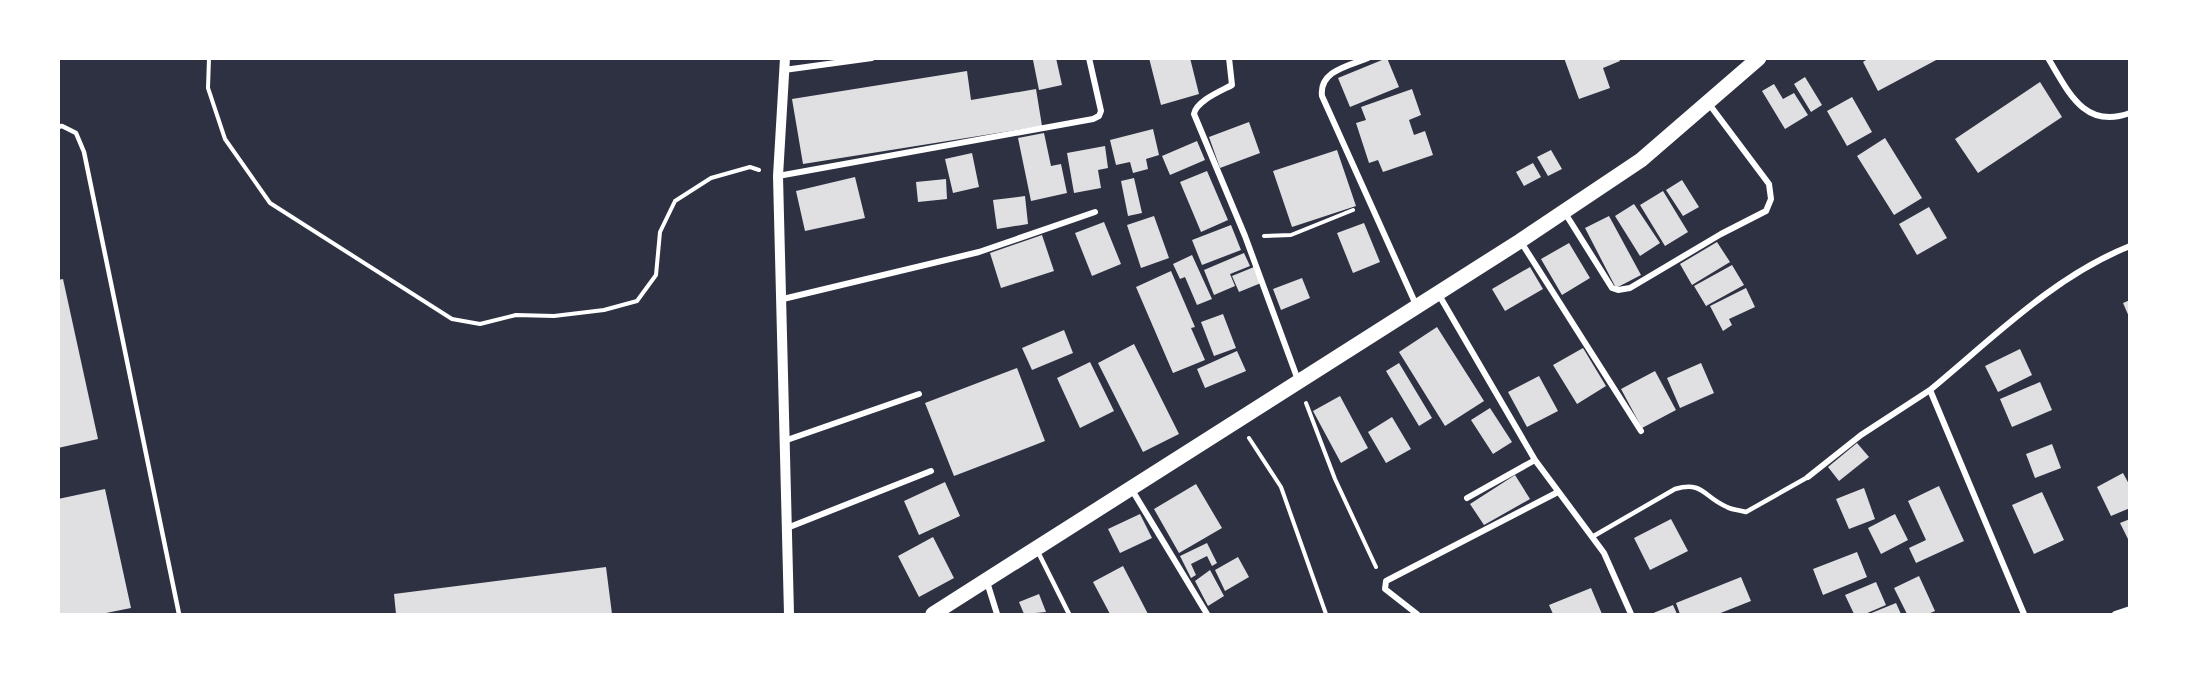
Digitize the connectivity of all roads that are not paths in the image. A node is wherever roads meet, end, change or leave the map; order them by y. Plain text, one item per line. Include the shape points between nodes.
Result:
1 (872, 58) edge
2 (1089, 58) edge
3 (1229, 58) edge
4 (1368, 58) edge
5 (1760, 58) edge
6 (2048, 58) edge
7 (785, 64) edge
8 (1708, 104) junction
9 (2130, 113) edge
10 (58, 127) edge
11 (778, 176) junction
12 (1564, 211) junction
13 (1095, 213) dead end
14 (1520, 242) junction
15 (2130, 246) edge
16 (1438, 294) junction
17 (783, 299) junction
18 (1418, 307) junction
19 (1299, 382) junction
20 (1930, 390) junction
21 (919, 394) dead end
22 (1641, 431) dead end
23 (783, 441) junction
24 (1535, 460) junction
25 (931, 471) dead end
26 (1808, 477) joint
27 (1132, 490) junction
28 (1558, 492) junction
29 (1467, 498) dead end
30 (787, 528) junction
31 (1592, 537) junction
32 (1036, 550) junction
33 (986, 582) junction
34 (2130, 609) edge
35 (179, 615) edge
36 (789, 615) edge
37 (933, 615) edge
38 (997, 615) edge
39 (1069, 615) edge
40 (1207, 615) edge
41 (1417, 615) edge
42 (1631, 615) edge
43 (2024, 615) edge
44 (2115, 615) edge

1 - 7 street
2 - 11 street via 1101,111 1093,119
3 - 19 street via 1232,86 1202,103 1194,114
4 - 18 street via 1328,74 1321,87 1322,96
5 - 8 main road
6 - 9 street via 2073,100 2082,107 2098,117
7 - 11 street
8 - 12 main road via 1641,160
8 - 12 street via 1769,184 1772,199 1766,211 1630,288 1618,290 1612,288
10 - 35 lane via 76,133 84,152
11 - 17 street
12 - 14 main road
13 - 17 street via 979,252
14 - 16 main road
14 - 22 street
15 - 20 street via 2029,307
16 - 18 main road
16 - 24 street
17 - 23 street
18 - 19 main road
19 - 27 main road
20 - 26 street via 1861,435
20 - 43 street
21 - 23 street
23 - 30 street
24 - 28 street
24 - 29 street
25 - 30 street
26 - 31 lane via 1746,512 1728,508 1696,486 1675,489
27 - 32 main road
27 - 40 street
28 - 31 street
28 - 41 street via 1384,584
30 - 36 street
31 - 42 street via 1612,568
32 - 33 main road
32 - 39 lane
33 - 37 main road
33 - 38 street
34 - 44 street

